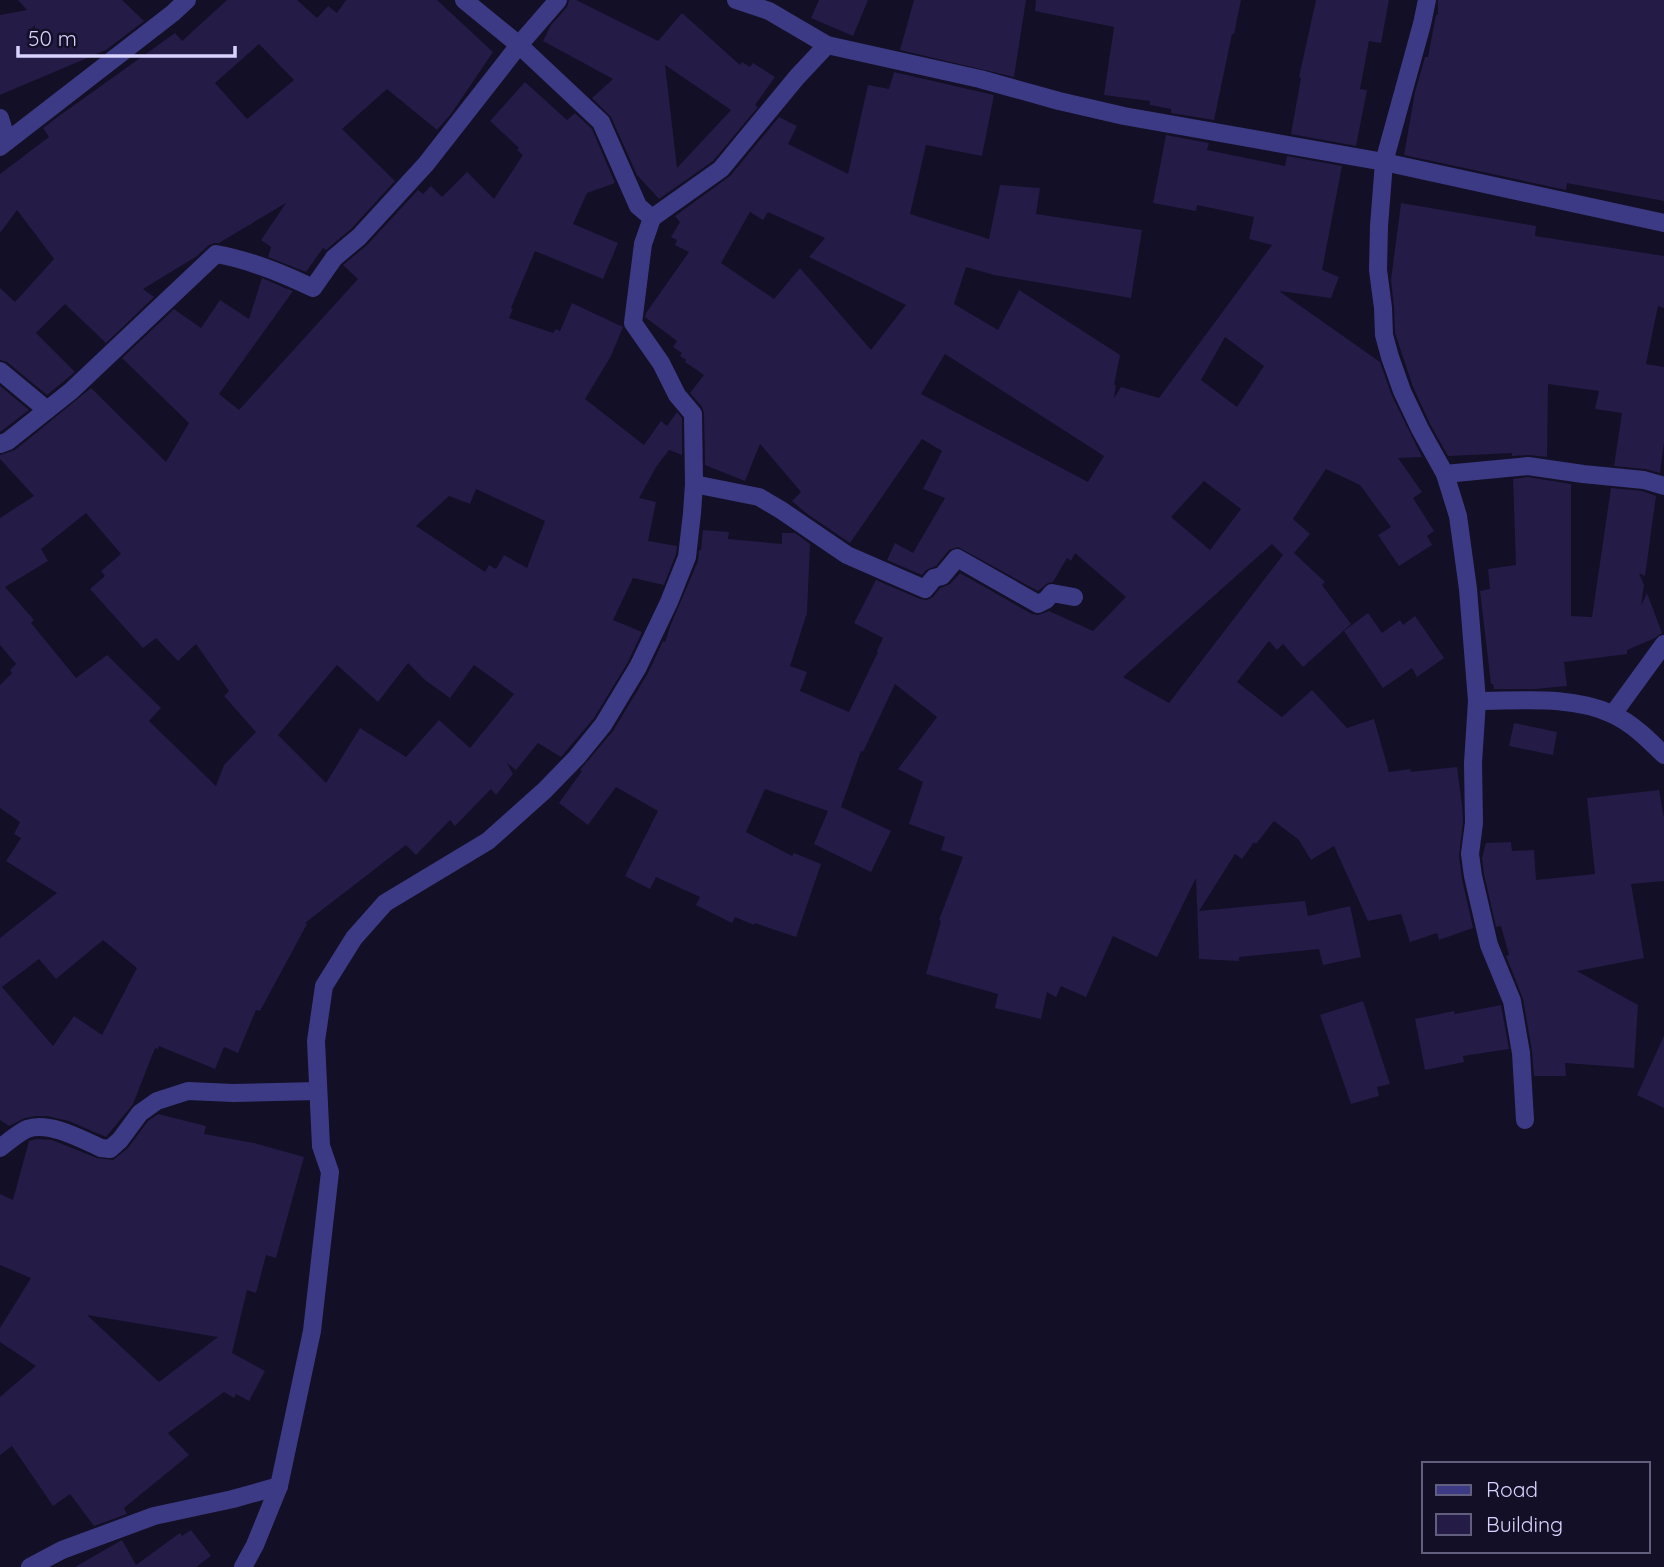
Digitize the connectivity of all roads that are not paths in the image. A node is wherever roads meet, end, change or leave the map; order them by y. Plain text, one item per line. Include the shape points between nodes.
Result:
1 (187, 0) edge
2 (464, 0) edge
3 (558, 0) edge
4 (736, 0) edge
5 (1427, 0) edge
6 (772, 6) edge
7 (519, 44) junction
8 (827, 45) junction
9 (0, 118) edge
10 (3, 144) edge
11 (1384, 162) junction
12 (652, 218) junction
13 (1664, 223) edge
14 (0, 371) edge
15 (47, 410) junction
16 (0, 444) edge
17 (1446, 474) junction
18 (694, 484) junction
19 (1664, 486) edge
20 (1074, 597) dead end
21 (1664, 644) edge
22 (1477, 701) junction
23 (1613, 714) junction
24 (1664, 755) edge
25 (318, 1091) junction
26 (1525, 1120) dead end
27 (0, 1149) edge
28 (279, 1486) junction
29 (30, 1567) edge
30 (243, 1567) edge

1 - 10 street
2 - 7 street
3 - 7 street
4 - 6 street
5 - 11 street
6 - 8 street
7 - 12 street via 601,122 638,206
7 - 15 street via 426,164 334,258 313,288 278,271 216,254
8 - 11 street via 1124,116
8 - 12 street via 722,169
9 - 10 street
11 - 13 street
11 - 17 street via 1378,226 1384,335 1402,391
12 - 18 street via 643,243 633,323 693,414
14 - 15 street
15 - 16 street
17 - 19 street via 1528,466
17 - 22 street via 1464,553
18 - 20 street via 758,497 847,555 925,589 957,558 1038,604 1052,593
18 - 25 street via 687,557 638,667 603,725 545,790 488,841 385,903 354,937 324,986 316,1041
21 - 23 street
22 - 23 street via 1574,703
22 - 26 street via 1470,854 1489,945 1512,1001
23 - 24 street
25 - 27 street via 188,1091 157,1101 140,1113 110,1149 51,1128 35,1127
25 - 28 street via 321,1146 330,1172 312,1331
28 - 29 street via 154,1516 62,1550
28 - 30 street

